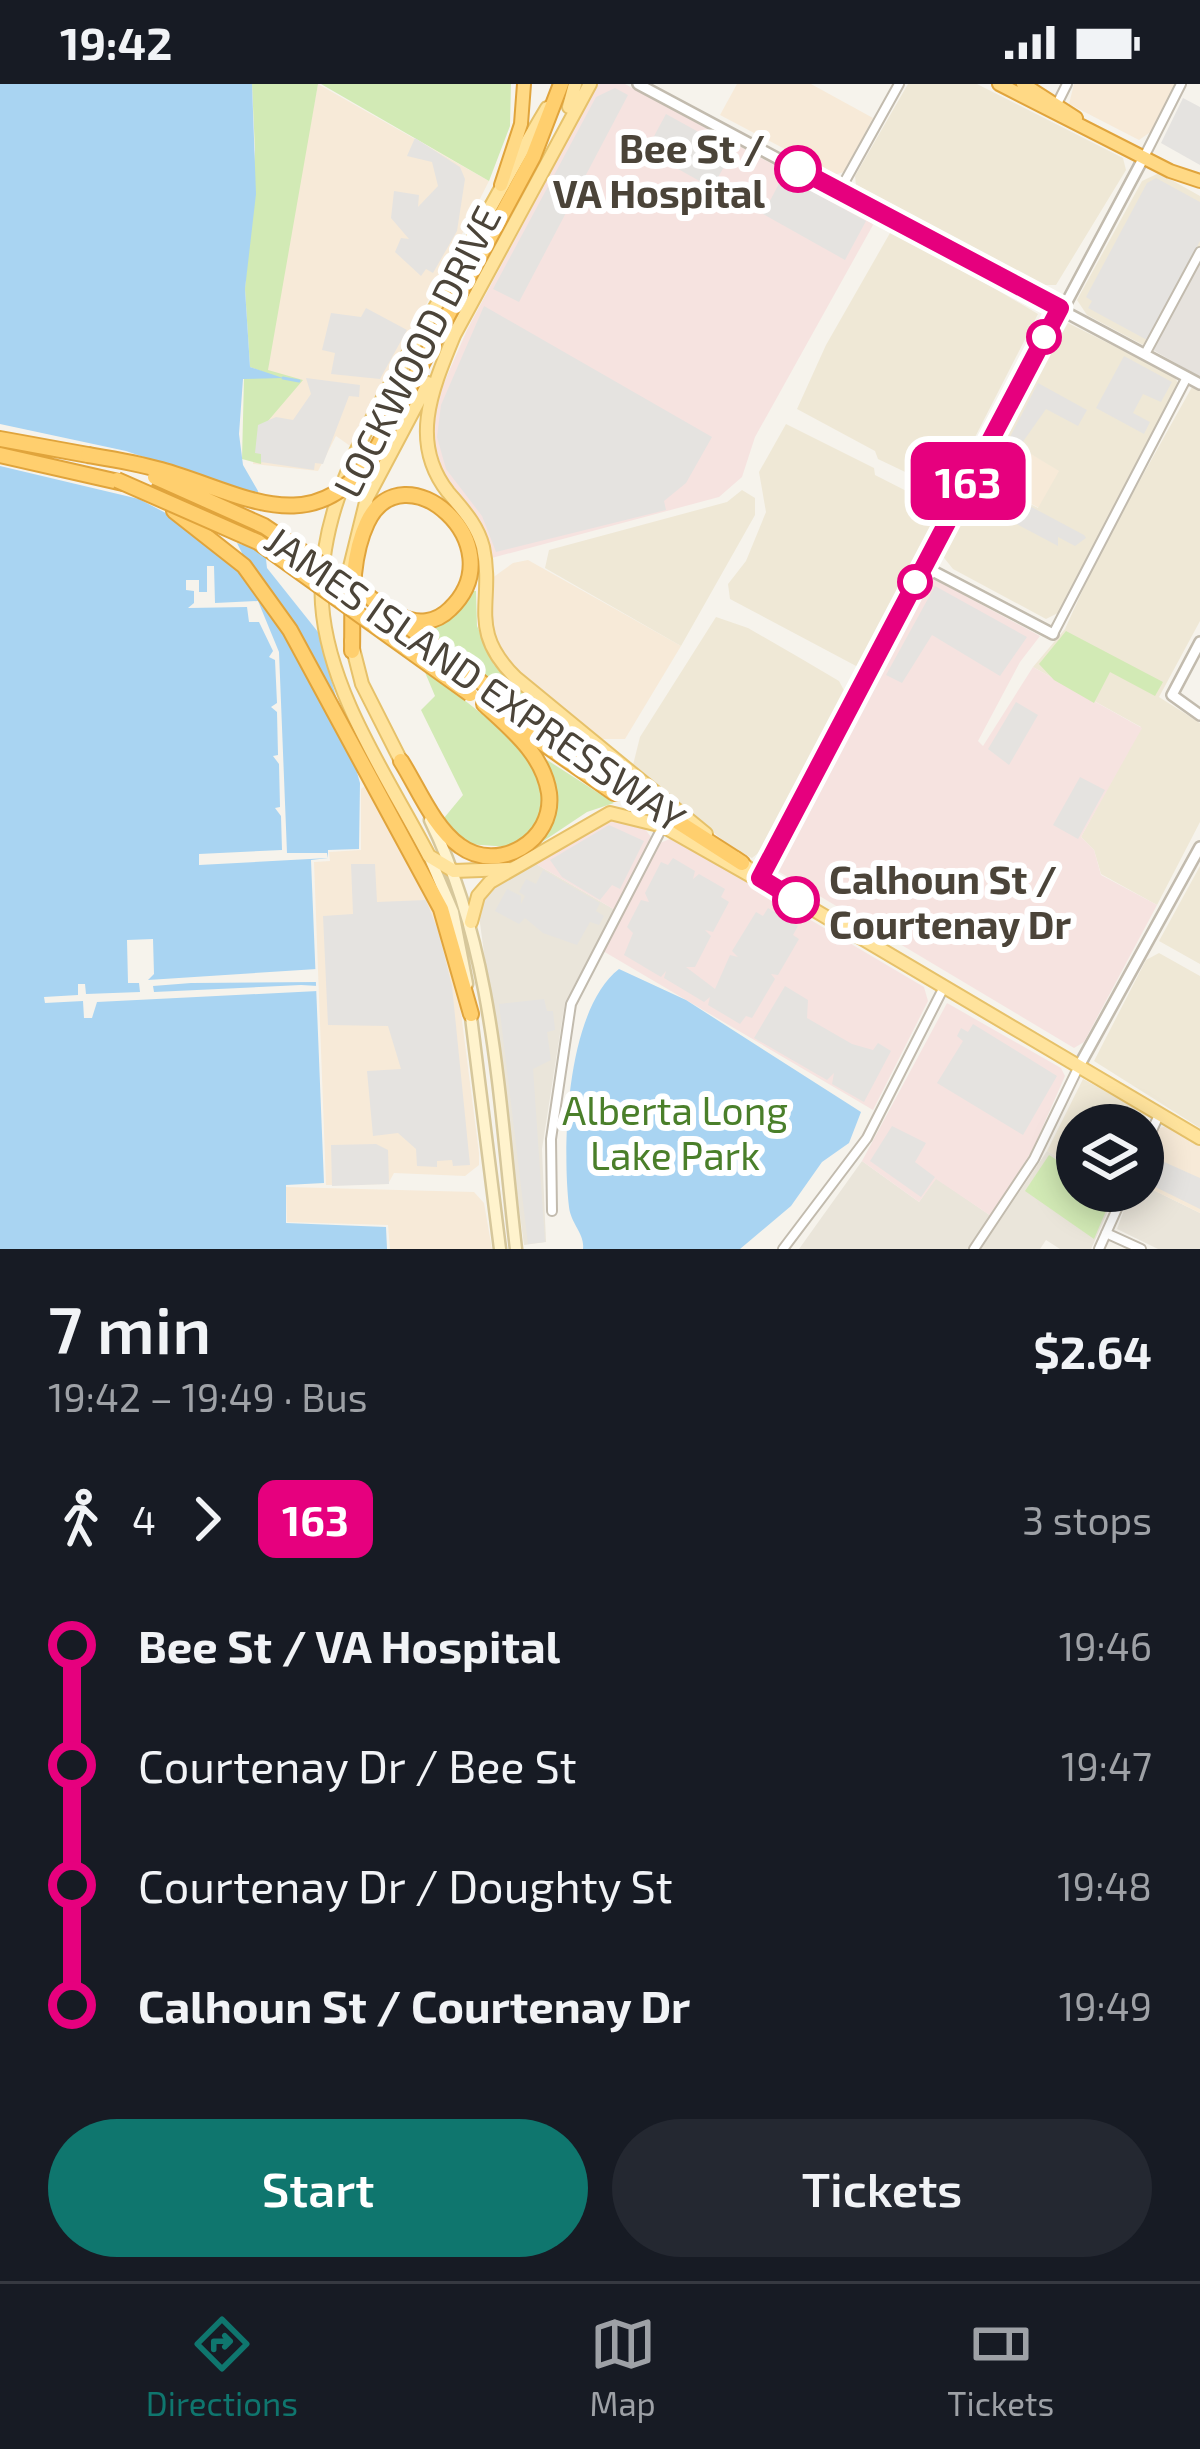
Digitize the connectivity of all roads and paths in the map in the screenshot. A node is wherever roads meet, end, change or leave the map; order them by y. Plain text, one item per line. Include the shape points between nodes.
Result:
1 (524, 84) edge
2 (561, 84) edge
3 (575, 84) edge
4 (590, 84) edge
5 (638, 84) edge
6 (899, 84) edge
7 (999, 84) edge
8 (1023, 84) edge
9 (1067, 84) edge
10 (1180, 84) edge
11 (1058, 102) junction
12 (1080, 123) junction
13 (1144, 157) junction
14 (543, 169) junction
15 (1200, 184) edge
16 (501, 185) junction
17 (840, 190) junction
18 (1200, 253) edge
19 (1060, 308) junction
20 (455, 333) junction
21 (1144, 354) junction
22 (1187, 377) junction
23 (1200, 384) edge
24 (0, 439) edge
25 (88, 454) junction
26 (0, 455) edge
27 (117, 480) junction
28 (923, 566) junction
29 (364, 593) junction
30 (1053, 634) joint
31 (1200, 642) edge
32 (352, 651) junction
33 (474, 689) junction
34 (484, 704) junction
35 (1200, 715) edge
36 (401, 761) joint
37 (424, 803) junction
38 (400, 816) junction
39 (663, 826) junction
40 (1200, 847) edge
41 (429, 856) junction
42 (742, 863) junction
43 (508, 869) junction
44 (454, 871) junction
45 (760, 878) junction
46 (471, 922) junction
47 (944, 987) junction
48 (471, 1014) junction
49 (1079, 1066) junction
50 (1143, 1104) edge
51 (1164, 1116) edge
52 (1200, 1138) edge
53 (552, 1211) dead end
54 (1116, 1212) edge
55 (1106, 1233) junction
56 (500, 1249) edge
57 (516, 1249) edge
58 (783, 1249) edge
59 (974, 1249) edge
60 (1099, 1249) edge
61 (1142, 1249) edge

1 - 16 highway
2 - 16 main road, LOCKWOOD DRIVE
2 - 25 highway, bridge via 533,157 355,477 322,500 281,508
3 - 14 main road
4 - 14 main road, LOCKWOOD DRIVE
5 - 17 street
6 - 17 street
7 - 12 highway
8 - 11 highway
9 - 11 street
10 - 13 street
11 - 12 highway
12 - 13 highway
13 - 15 highway
13 - 19 street
14 - 20 main road, LOCKWOOD DRIVE
16 - 38 main road, LOCKWOOD DRIVE, bridge via 358,453 325,543 322,607 344,689
17 - 19 street
18 - 21 street
19 - 21 street
19 - 28 street
20 - 32 main road, LOCKWOOD DRIVE, bridge via 382,469 351,548
20 - 42 main road via 429,398 426,436 437,475 482,544 482,622 490,646 516,677
21 - 22 street
22 - 23 street
22 - 30 street
24 - 25 highway, JAMES ISLAND EXPRESSWAY
25 - 29 highway, JAMES ISLAND EXPRESSWAY, bridge via 232,509
26 - 27 highway, JAMES ISLAND EXPRESSWAY
27 - 33 highway, JAMES ISLAND EXPRESSWAY, bridge via 258,542
27 - 38 highway, bridge via 214,538 258,580
28 - 30 street
28 - 45 street
29 - 32 highway, bridge via 412,622 445,614 465,589 470,566 455,519 409,495 371,515 354,572
29 - 33 highway, JAMES ISLAND EXPRESSWAY
31 - 35 street via 1172,695
32 - 36 main road, LOCKWOOD DRIVE
33 - 34 highway, JAMES ISLAND EXPRESSWAY
33 - 42 highway, JAMES ISLAND EXPRESSWAY
34 - 37 highway via 542,769 549,796 542,830 514,852 478,856 453,841
34 - 39 highway, JAMES ISLAND EXPRESSWAY
36 - 37 highway
37 - 44 main road
38 - 41 main road, LOCKWOOD DRIVE
38 - 48 highway via 441,909
39 - 43 main road via 610,813
39 - 45 main road
39 - 53 street via 568,1016 551,1139
40 - 49 street
41 - 44 main road
41 - 48 main road, LOCKWOOD DRIVE via 453,912
42 - 45 main road
43 - 44 main road
43 - 46 main road via 478,896
44 - 46 main road
45 - 47 main road
46 - 57 main road
47 - 49 main road
47 - 58 street via 867,1138
48 - 56 main road, LOCKWOOD DRIVE
49 - 50 main road
49 - 59 street via 1034,1159
51 - 52 main road
54 - 55 street
55 - 60 street
55 - 61 street

